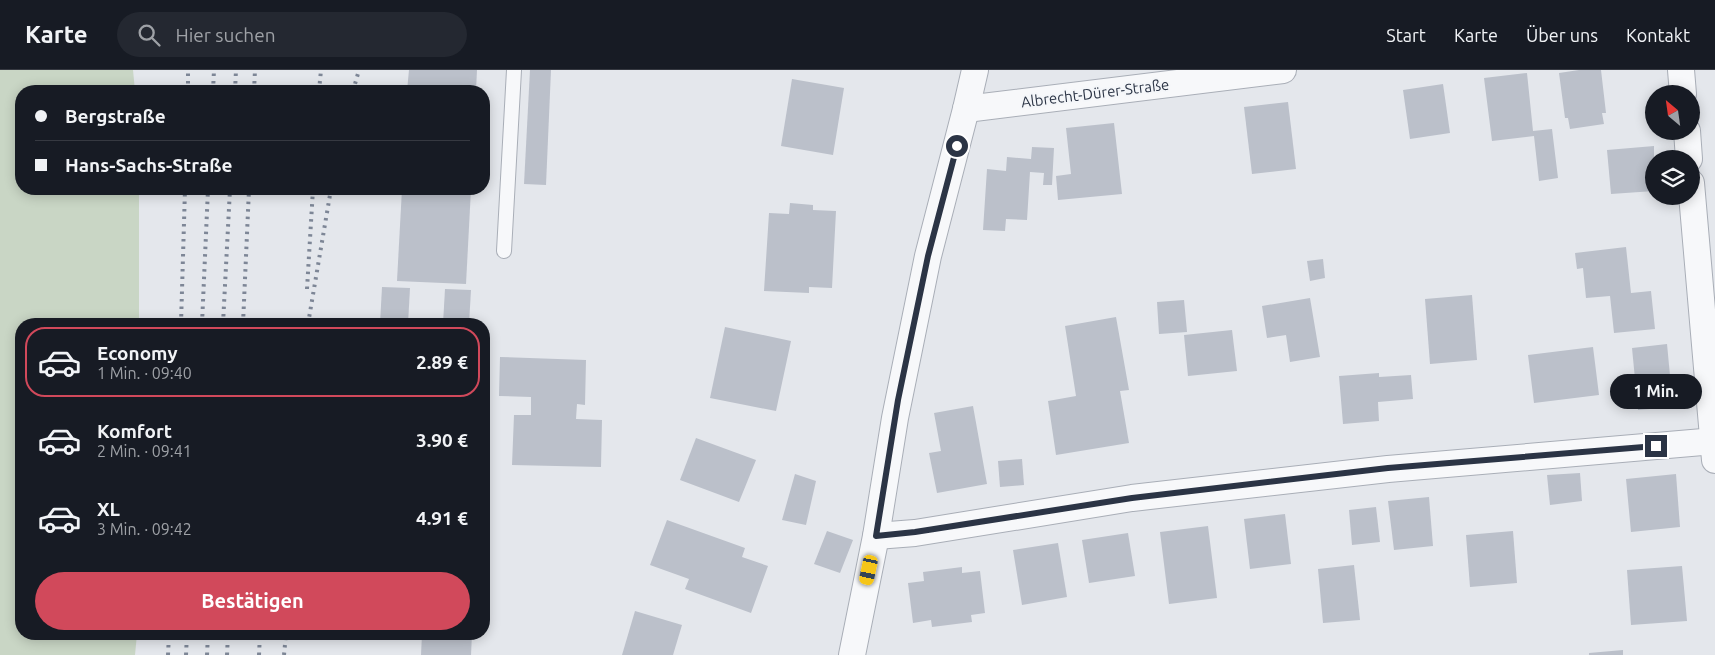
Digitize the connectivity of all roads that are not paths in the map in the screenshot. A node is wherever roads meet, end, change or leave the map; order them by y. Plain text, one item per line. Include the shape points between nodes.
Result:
1 (514, 70) edge
2 (975, 70) edge
3 (1283, 70) edge
4 (1681, 70) edge
5 (1682, 85) edge
6 (966, 109) junction
7 (1693, 205) edge
8 (504, 251) dead end
9 (1715, 447) edge
10 (876, 536) junction
11 (852, 655) edge

1 - 8 lane
2 - 6 street
3 - 6 street, Albrecht-Dürer-Straße
4 - 5 street
6 - 10 street via 928,256 894,418
7 - 9 street
9 - 10 street via 1388,468 1132,498
10 - 11 street

